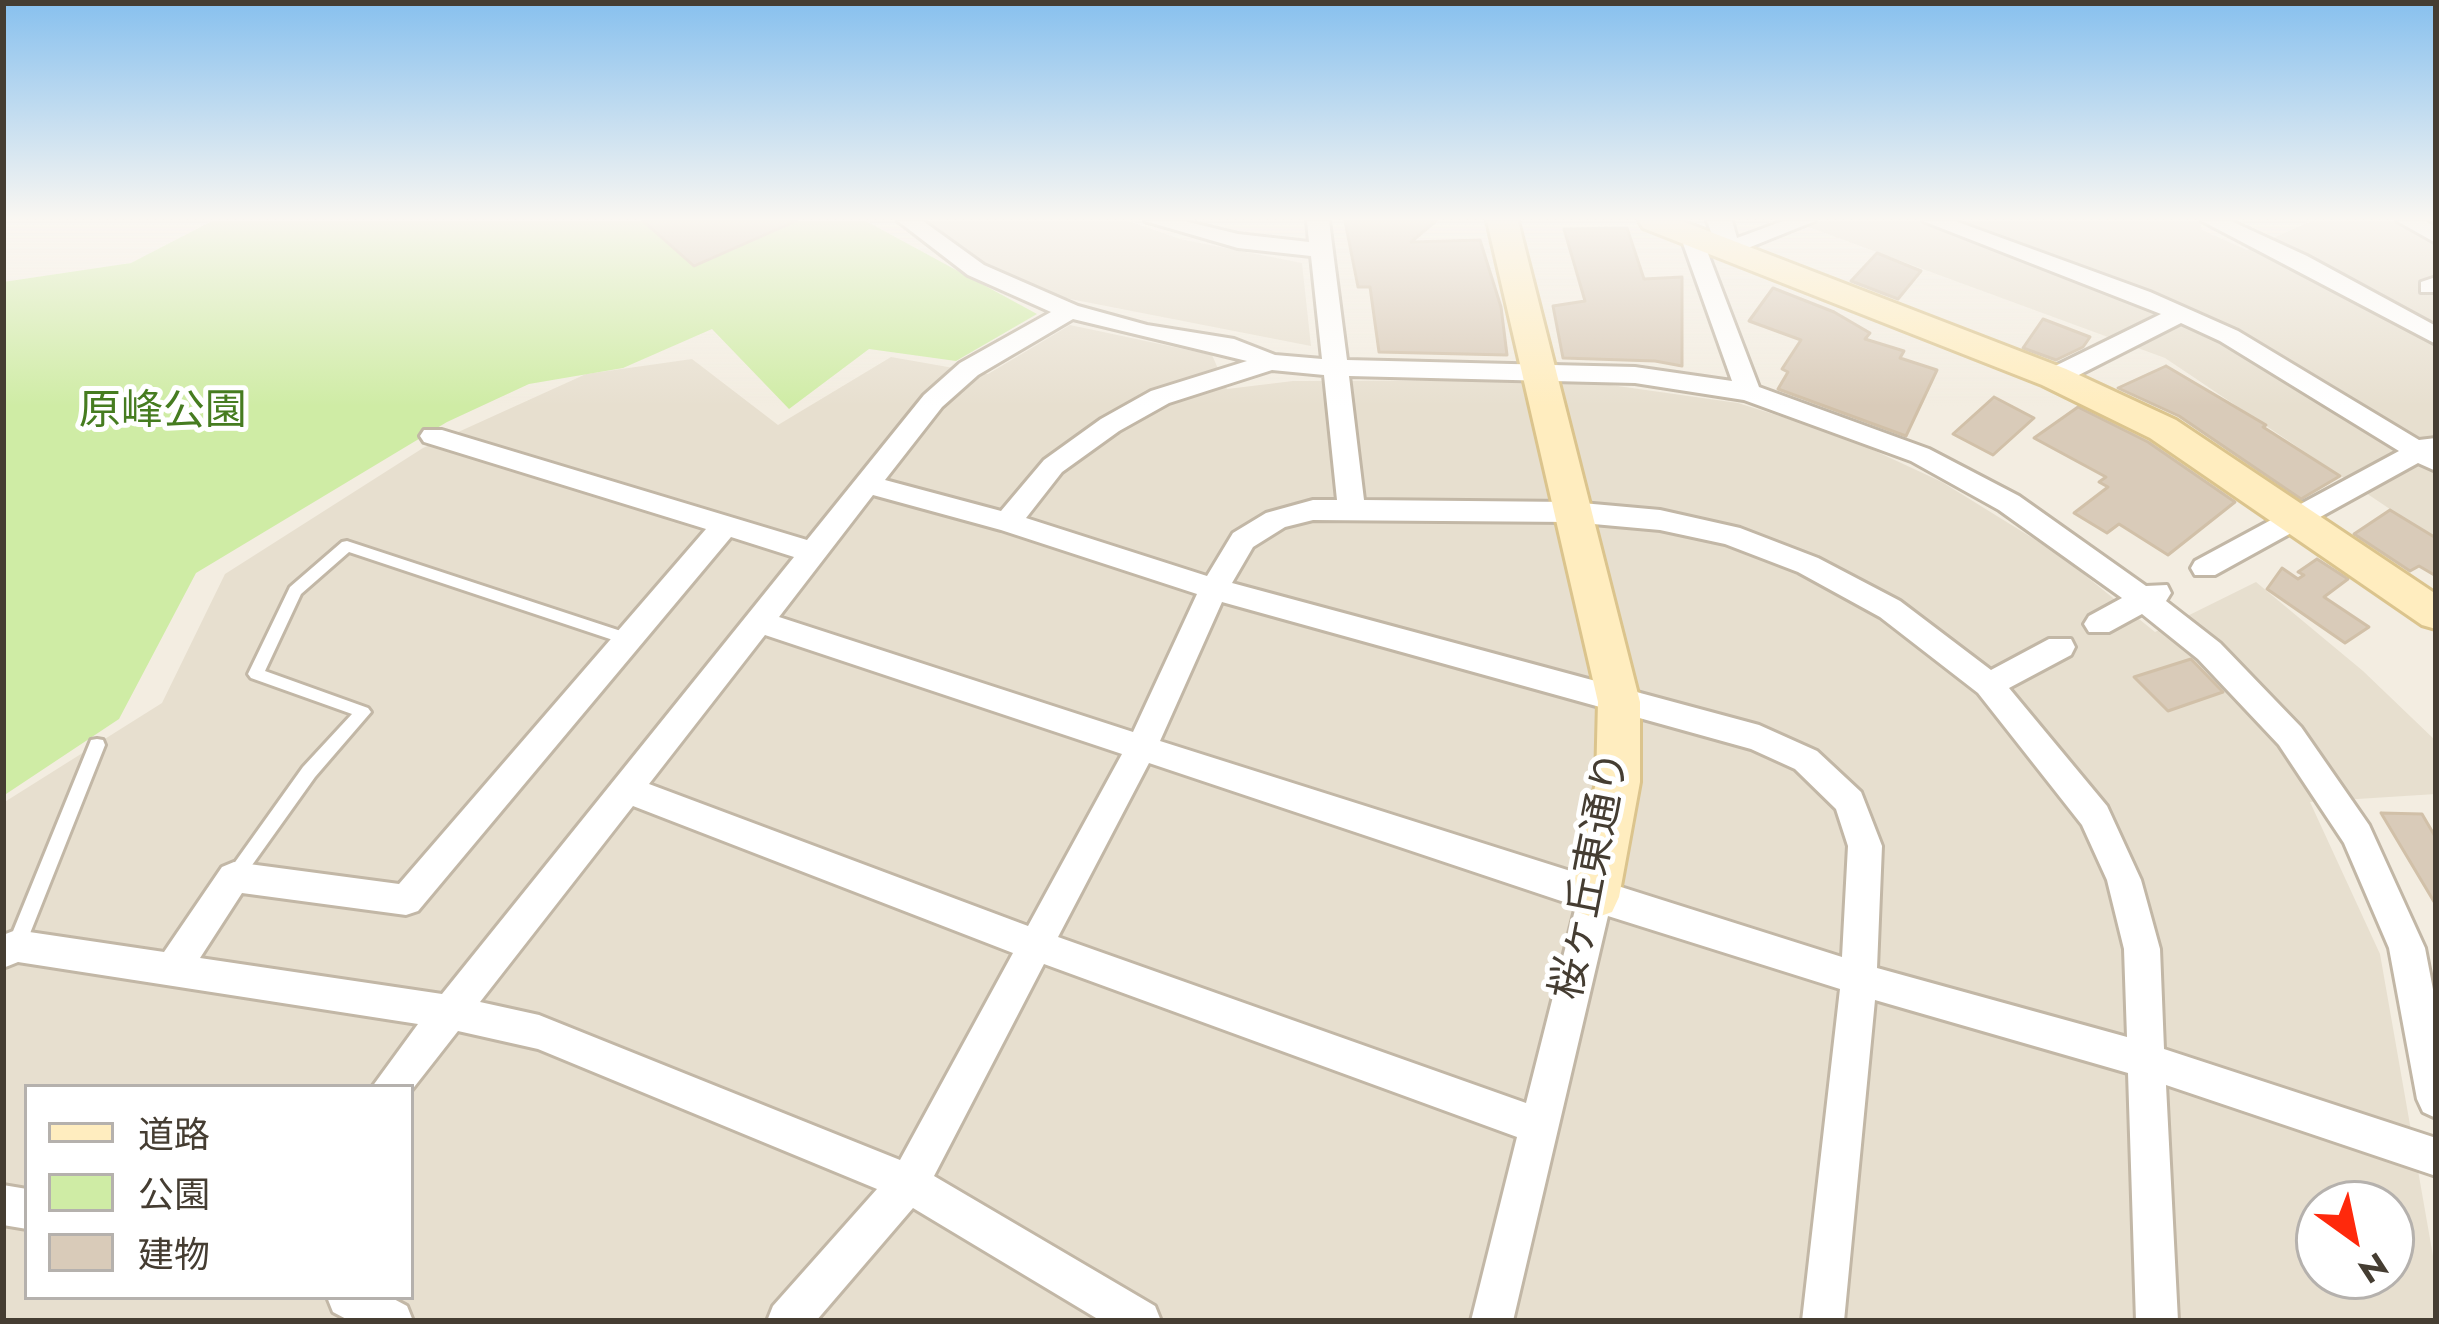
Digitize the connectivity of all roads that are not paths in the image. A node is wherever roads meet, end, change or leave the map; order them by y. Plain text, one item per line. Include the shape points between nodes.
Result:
1 (1005, 283) edge
2 (1324, 283) edge
3 (1516, 283) edge
4 (1723, 283) edge
5 (1827, 283) edge
6 (2098, 283) edge
7 (2350, 283) edge
8 (1070, 311) junction
9 (2181, 314) junction
10 (2436, 336) edge
11 (1271, 362) junction
12 (1333, 368) junction
13 (1535, 369) junction
14 (2054, 377) junction
15 (1748, 392) junction
16 (434, 436) dead end
17 (2430, 452) edge
18 (868, 485) junction
19 (1352, 510) junction
20 (1571, 512) junction
21 (2297, 519) junction
22 (1007, 522) junction
23 (724, 527) junction
24 (812, 552) junction
25 (2205, 568) dead end
26 (1214, 589) junction
27 (2153, 595) junction
28 (2436, 614) edge
29 (760, 622) junction
30 (2098, 624) dead end
31 (626, 638) junction
32 (2060, 647) dead end
33 (1989, 685) junction
34 (1619, 702) junction
35 (97, 745) dead end
36 (1142, 746) junction
37 (626, 789) junction
38 (234, 877) junction
39 (1595, 897) junction
40 (1035, 945) junction
41 (10, 949) edge
42 (172, 970) junction
43 (1859, 980) junction
44 (448, 1012) junction
45 (2149, 1061) junction
46 (394, 1084) edge
47 (2436, 1099) edge
48 (1541, 1127) junction
49 (2436, 1157) edge
50 (909, 1183) junction
51 (354, 1300) edge
52 (392, 1321) edge
53 (788, 1321) edge
54 (1140, 1321) edge
55 (1492, 1321) edge
56 (1823, 1321) edge
57 (2157, 1321) edge

1 - 8 street
2 - 12 street
3 - 13 street, 桜ヶ丘東通り
4 - 15 street
5 - 14 street
6 - 9 street
7 - 10 street via 2396,304
8 - 11 street
8 - 18 street via 969,369 933,401
9 - 14 street
9 - 17 street
11 - 12 street
11 - 22 street via 1160,398 1110,424 1053,466
12 - 13 street
12 - 19 street
13 - 15 street
13 - 20 street, 桜ヶ丘東通り
14 - 21 street via 2163,429
15 - 27 street via 1920,455
16 - 23 street
17 - 21 street
18 - 22 street
18 - 24 street
19 - 20 street
19 - 26 street via 1276,520 1244,540
20 - 33 street via 1730,535 1808,565 1890,609
20 - 34 street, 桜ヶ丘東通り
21 - 25 street
21 - 28 street
22 - 26 street
23 - 24 street
23 - 31 street
24 - 29 street
26 - 34 street
26 - 36 street
27 - 30 street
27 - 47 street via 2290,736 2357,835 2407,948
29 - 36 street
29 - 37 street
31 - 38 street via 406,900
31 - 38 lane via 347,546 295,591 256,674 363,712
32 - 33 street
33 - 45 street via 2095,816 2124,880 2142,950
34 - 39 street, 桜ヶ丘東通り via 1618,782
34 - 43 street via 1759,738 1806,760 1850,802 1865,846
35 - 41 lane
36 - 39 street
36 - 40 street
37 - 40 street
37 - 44 street
38 - 42 street
39 - 43 street
39 - 48 street, 桜ヶ丘東通り
40 - 48 street
40 - 50 street
41 - 42 street
42 - 44 street
43 - 45 street
43 - 56 street
44 - 46 street
44 - 50 street via 539,1032
45 - 49 street
45 - 57 street
48 - 55 street, 桜ヶ丘東通り
50 - 53 street
50 - 54 street
51 - 52 street

